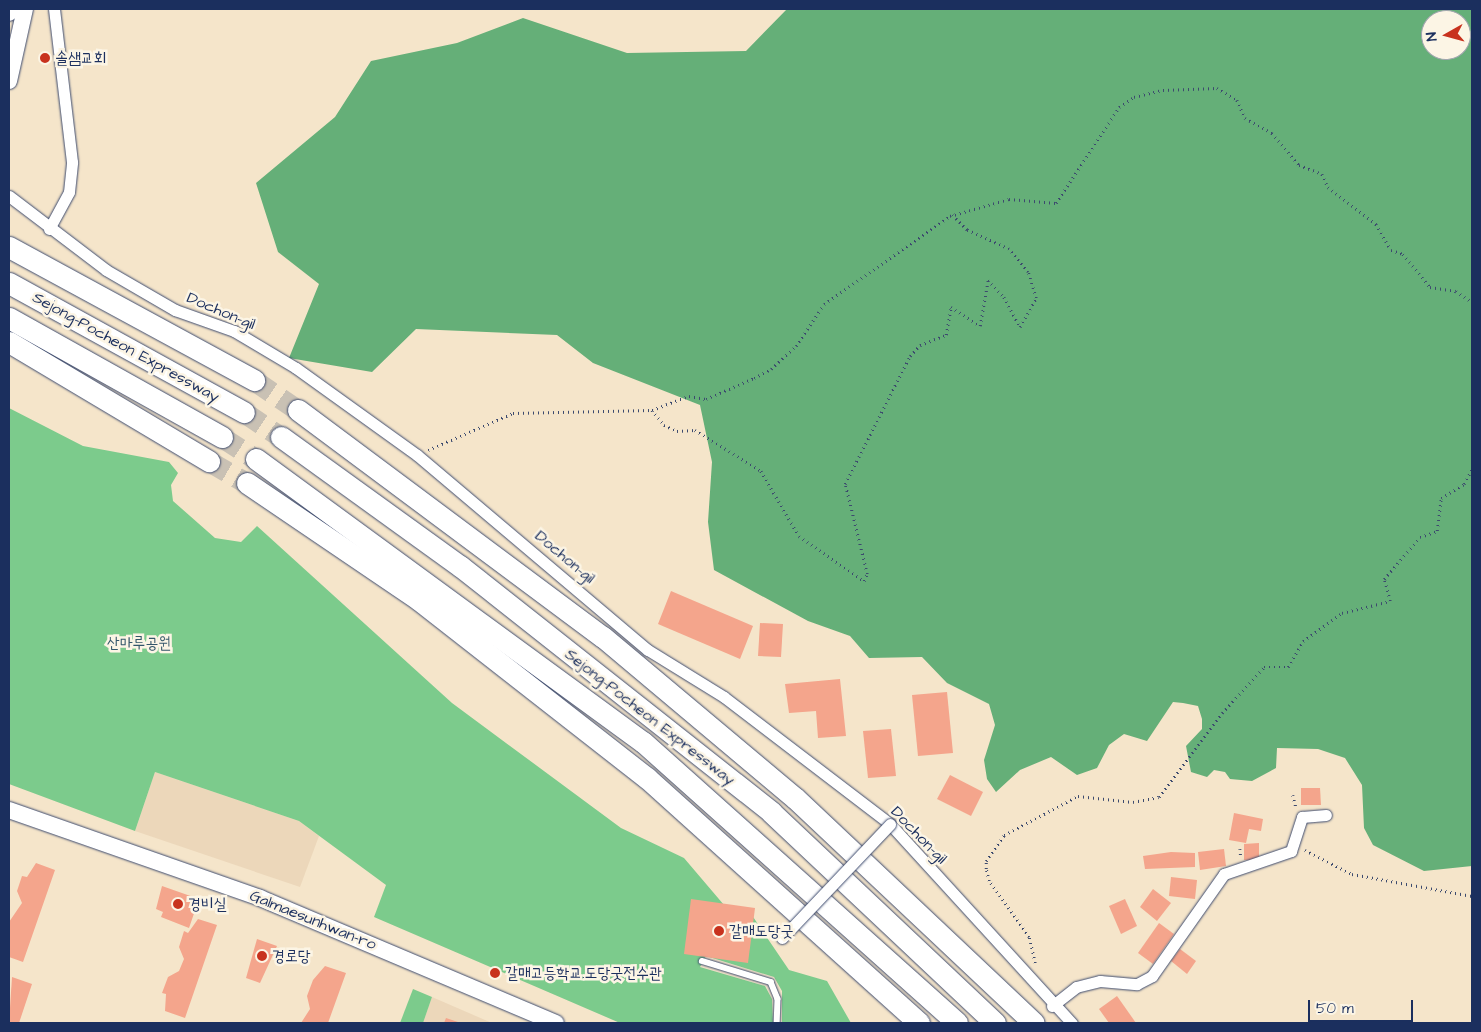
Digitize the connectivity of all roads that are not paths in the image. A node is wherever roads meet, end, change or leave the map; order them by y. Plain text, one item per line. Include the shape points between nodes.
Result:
1 (10, 9) edge
2 (25, 9) edge
3 (54, 9) edge
4 (9, 13) edge
5 (9, 81) edge
6 (9, 196) edge
7 (50, 229) junction
8 (9, 247) edge
9 (9, 282) edge
10 (9, 318) edge
11 (9, 342) edge
12 (254, 380) tunnel mouth
13 (298, 410) tunnel mouth
14 (244, 412) tunnel mouth
15 (222, 437) tunnel mouth
16 (281, 437) tunnel mouth
17 (256, 460) tunnel mouth
18 (209, 461) tunnel mouth
19 (247, 483) tunnel mouth
20 (9, 810) edge
21 (1326, 815) dead end
22 (890, 824) junction
23 (782, 938) dead end
24 (702, 962) dead end
25 (1052, 1006) junction
26 (556, 1023) edge
27 (777, 1023) edge
28 (919, 1023) edge
29 (957, 1023) edge
30 (996, 1023) edge
31 (1034, 1023) edge
32 (1072, 1023) edge

1 - 4 street
2 - 5 street
3 - 7 street via 72,162 68,192
6 - 7 street, Dochon-gil
7 - 22 street, Dochon-gil via 106,270 166,305 234,331 296,368 419,457 648,650 724,697
8 - 12 highway
9 - 14 highway, Sejong-Pocheon Expressway
10 - 15 highway, Sejong-Pocheon Expressway
11 - 18 highway
13 - 31 highway via 603,636 794,798
16 - 30 highway, Sejong-Pocheon Expressway via 460,566 771,812
17 - 29 highway, Sejong-Pocheon Expressway via 644,742
19 - 28 highway via 418,600 647,778
20 - 26 street, Galmaesunhwan-ro via 260,898
21 - 25 street via 1302,818 1291,851 1224,874 1152,976 1137,984 1100,981 1076,987
22 - 23 street, bridge
22 - 25 street, Dochon-gil
24 - 27 lane via 770,982 778,999
25 - 32 street, Dochon-gil

